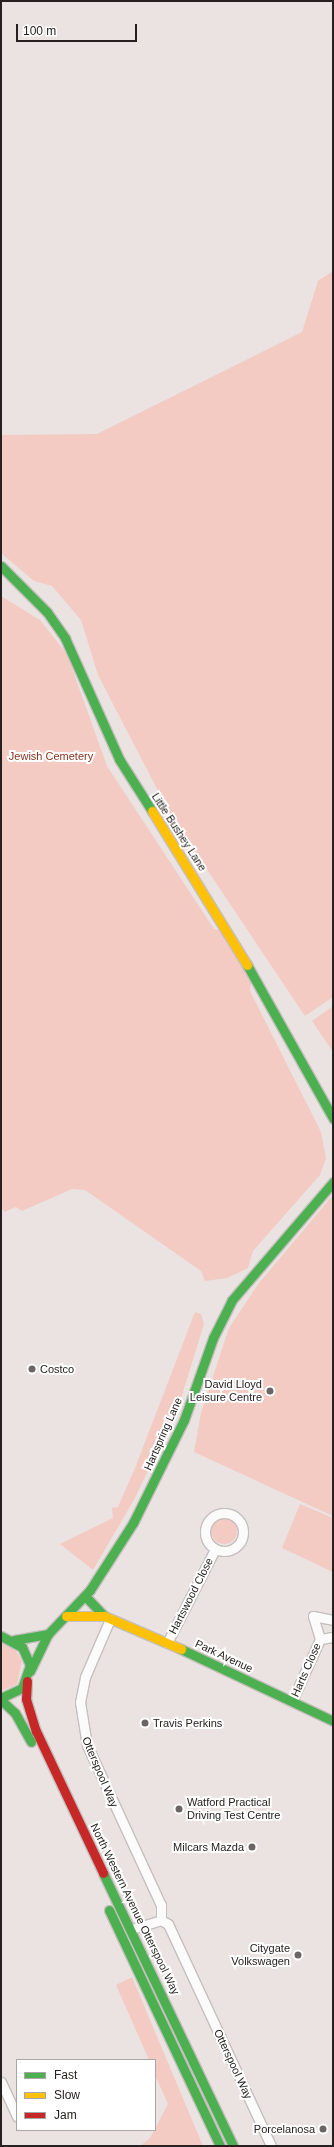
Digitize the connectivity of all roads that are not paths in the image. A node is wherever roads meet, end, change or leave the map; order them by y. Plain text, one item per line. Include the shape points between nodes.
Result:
1 (1, 566) edge
2 (333, 1118) edge
3 (333, 1182) edge
4 (215, 1549) junction
5 (85, 1596) junction
6 (66, 1616) junction
7 (107, 1617) junction
8 (333, 1620) edge
9 (48, 1634) junction
10 (1, 1636) edge
11 (333, 1637) edge
12 (320, 1639) junction
13 (14, 1640) junction
14 (167, 1643) junction
15 (28, 1676) junction
16 (1, 1699) edge
17 (292, 1702) junction
18 (333, 1721) edge
19 (161, 1920) junction
20 (132, 1929) junction
21 (167, 2003) junction
22 (1, 2082) edge
23 (201, 2106) junction
24 (16, 2114) edge
25 (214, 2146) edge
26 (220, 2146) edge
27 (233, 2146) edge
28 (242, 2146) edge
29 (271, 2146) edge

1 - 2 main road, Little Bushey Lane via 47,612 65,638 119,759 222,920
3 - 5 main road, Hartspring Lane via 232,1300 213,1338 184,1420 161,1470 133,1523
4 - 4 street, Hartswood Close via 205,1536 206,1523 221,1512 234,1515 243,1530 240,1543 229,1550
4 - 14 street, Hartswood Close
5 - 6 main road, Hartspring Lane
5 - 7 main road, Park Avenue
6 - 7 main road, Park Avenue
6 - 9 main road, Hartspring Lane
7 - 14 main road, Park Avenue
7 - 19 street, Otterspool Way via 85,1676 80,1702 81,1725 98,1772 161,1905
8 - 12 street, Harts Close via 320,1615 313,1616
9 - 13 main road
9 - 15 main road, Hartspring Lane
10 - 13 main road
11 - 12 street, Harts Close
12 - 17 street, Harts Close
13 - 15 main road via 26,1652
14 - 17 main road, Park Avenue
15 - 16 main road via 16,1694
15 - 20 main road, North Western Avenue Otterspool Way via 26,1699 36,1731
16 - 23 main road, North Western Avenue Otterspool Way via 15,1712 26,1732
17 - 18 main road, Park Avenue
19 - 20 street
19 - 29 street, Otterspool Way via 168,1924
20 - 21 main road, North Western Avenue Otterspool Way
21 - 27 main road, North Western Avenue Otterspool Way
21 - 28 main road
22 - 24 street
23 - 25 main road
23 - 26 main road, North Western Avenue Otterspool Way

